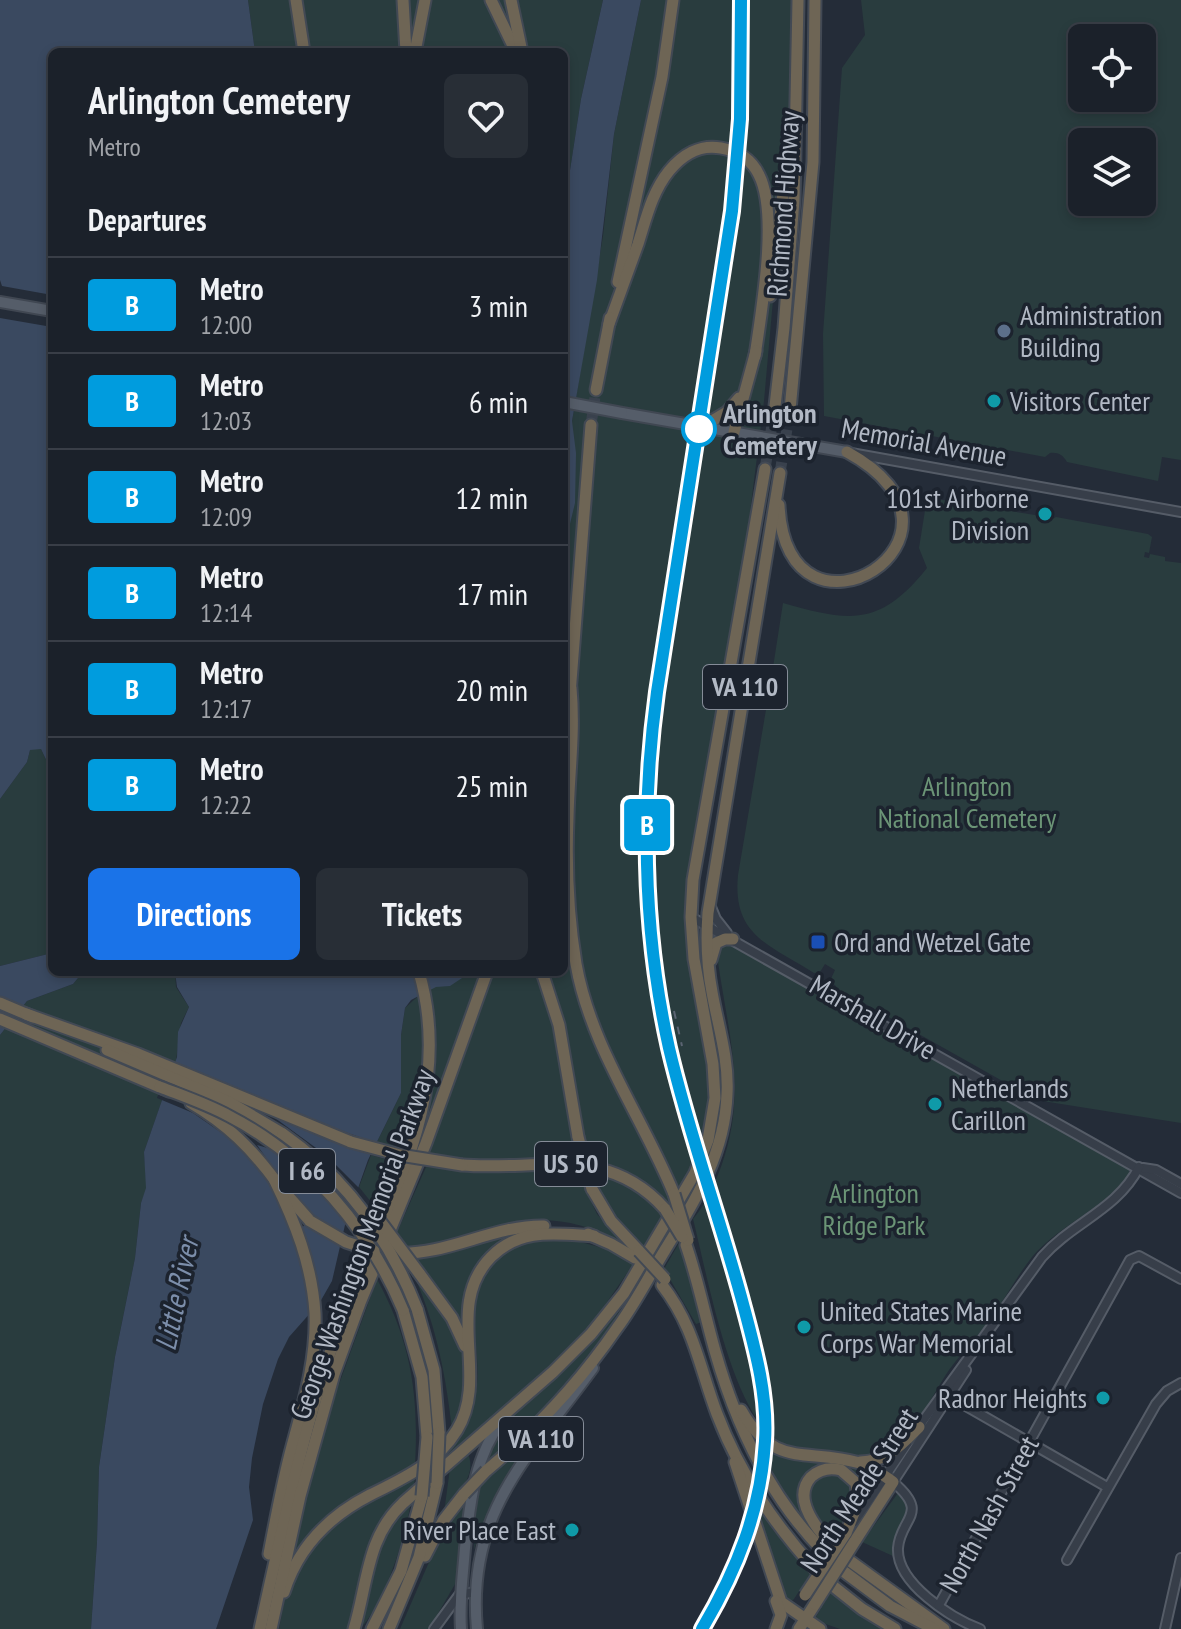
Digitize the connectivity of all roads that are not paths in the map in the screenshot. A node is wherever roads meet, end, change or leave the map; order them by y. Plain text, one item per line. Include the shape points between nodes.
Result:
1 (296, 0) edge
2 (403, 0) edge
3 (425, 0) edge
4 (491, 0) edge
5 (511, 0) edge
6 (798, 0) edge
7 (815, 0) edge
8 (673, 1) edge
9 (303, 48) edge
10 (406, 48) edge
11 (416, 48) edge
12 (514, 48) edge
13 (521, 48) edge
14 (798, 70) junction
15 (0, 302) edge
16 (48, 310) edge
17 (609, 324) junction
18 (755, 356) junction
19 (747, 383) junction
20 (596, 390) tunnel mouth
21 (568, 403) edge
22 (775, 406) tunnel mouth
23 (790, 410) tunnel mouth
24 (591, 425) tunnel mouth
25 (702, 427) junction
26 (734, 432) junction
27 (847, 452) junction
28 (765, 469) tunnel mouth
29 (1181, 512) edge
30 (571, 688) junction
31 (568, 716) edge
32 (568, 815) edge
33 (568, 883) edge
34 (710, 901) junction
35 (691, 917) junction
36 (707, 925) junction
37 (733, 939) junction
38 (420, 976) edge
39 (486, 976) edge
40 (543, 976) edge
41 (710, 976) junction
42 (0, 1003) edge
43 (26, 1014) junction
44 (0, 1019) edge
45 (160, 1087) junction
46 (283, 1134) junction
47 (1139, 1167) junction
48 (274, 1179) junction
49 (1181, 1184) edge
50 (1181, 1193) edge
51 (594, 1236) junction
52 (687, 1243) junction
53 (637, 1254) junction
54 (1181, 1279) edge
55 (619, 1326) junction
56 (470, 1366) junction
57 (724, 1379) junction
58 (1181, 1383) edge
59 (946, 1395) junction
60 (513, 1407) junction
61 (919, 1427) junction
62 (1030, 1443) junction
63 (732, 1450) junction
64 (859, 1462) junction
65 (889, 1479) junction
66 (1107, 1487) junction
67 (850, 1537) junction
68 (1181, 1558) edge
69 (1067, 1560) dead end
70 (767, 1561) junction
71 (815, 1569) dead end
72 (833, 1586) dead end
73 (475, 1592) junction
74 (461, 1593) junction
75 (1177, 1596) edge
76 (939, 1605) junction
77 (400, 1607) junction
78 (800, 1619) edge
79 (259, 1629) edge
80 (272, 1629) edge
81 (354, 1629) edge
82 (372, 1629) edge
83 (389, 1629) edge
84 (434, 1629) edge
85 (461, 1629) edge
86 (477, 1629) edge
87 (776, 1629) edge
88 (783, 1629) edge
89 (820, 1629) edge
90 (895, 1629) edge
91 (935, 1629) edge
92 (944, 1629) edge
93 (980, 1629) edge
94 (1165, 1629) edge

1 - 9 highway
2 - 10 highway
3 - 11 highway
4 - 12 highway
5 - 13 highway
6 - 14 highway, Richmond Highway
7 - 23 highway, Richmond Highway via 813,162
8 - 17 highway
14 - 18 highway via 773,282
14 - 22 highway, Richmond Highway via 791,246
15 - 16 main road
17 - 18 highway via 665,177 694,151 727,149 755,168 764,195 766,270
17 - 20 highway
18 - 19 highway
19 - 25 highway via 730,410
19 - 26 highway
21 - 25 main road, Memorial Avenue, bridge
24 - 30 highway
25 - 26 main road, Memorial Avenue
26 - 27 main road, Memorial Avenue
27 - 29 street, Memorial Avenue
27 - 34 highway, VA 110 via 871,466 895,494 901,534 885,564 865,578 842,583 814,576 797,562 784,537 780,473
28 - 35 highway, VA 110 via 698,849
30 - 31 highway
30 - 32 highway, bridge
33 - 52 highway, bridge via 584,997 603,1051 674,1194
34 - 36 highway, VA 110
34 - 37 street, Marshall Drive via 716,919
35 - 36 street, Marshall Drive
35 - 60 highway, VA 110 via 715,1080 702,1157 687,1190 608,1314
36 - 37 street, Marshall Drive
36 - 41 highway, VA 110
37 - 41 highway via 714,946
37 - 47 street, Marshall Drive
38 - 79 highway, George Washington Memorial Parkway via 431,1053 423,1111 332,1347 296,1470
39 - 80 highway, George Washington Memorial Parkway via 334,1374 303,1483
40 - 53 highway, bridge via 559,1025 592,1189
41 - 55 highway, VA 110 via 727,1080 719,1148 701,1191
42 - 43 highway, I 66
43 - 46 highway, I 66 via 217,1096
43 - 52 highway, US 50, bridge via 362,1145 462,1165 598,1167 635,1182 665,1209
44 - 45 highway, I 66
45 - 48 highway, US 50, bridge via 229,1128
45 - 82 highway, I 66, bridge via 229,1116 302,1166 362,1234 403,1310 422,1377 427,1437 422,1496 401,1571
46 - 56 highway, bridge via 315,1151 365,1201 456,1325
46 - 77 highway, I 66, bridge via 322,1165 362,1208 396,1260 417,1309 436,1382 437,1483 423,1545
47 - 49 street, Marshall Drive
47 - 50 street, Marshall Drive
47 - 59 street, North Meade Street via 1116,1200 1061,1237 1042,1257
48 - 51 highway, US 50, bridge via 303,1215 364,1249 421,1252 538,1226
48 - 79 highway via 295,1225 315,1310 313,1357 278,1503
51 - 53 highway, US 50
51 - 56 highway via 535,1234 510,1243 488,1260 468,1300
52 - 57 highway, US 50
53 - 63 highway, US 50 via 664,1282 685,1318
54 - 62 street, North Nash Street via 1134,1257
55 - 73 main road, VA 110 via 500,1497 481,1548
55 - 77 highway, bridge via 551,1411 464,1494 443,1521
56 - 80 highway via 466,1410 450,1441 417,1471 357,1502 322,1529 293,1569
57 - 64 highway via 749,1424 773,1446 793,1454
57 - 67 highway, US 50 via 765,1473 793,1516 828,1548 804,1499 808,1482 822,1470 836,1469 858,1488
58 - 66 street via 1156,1404
59 - 61 street, North Meade Street
59 - 62 street
59 - 65 street, North Meade Street
60 - 74 main road, VA 110 via 478,1467
60 - 81 highway via 387,1521 372,1551
61 - 64 highway via 890,1454
61 - 65 street, North Meade Street
62 - 66 street
62 - 76 street, North Nash Street
63 - 70 highway
63 - 71 highway, US 50 via 772,1517
64 - 65 highway
65 - 67 highway, North Meade Street
65 - 76 street via 906,1493 911,1507 899,1545 901,1568
66 - 69 street
67 - 78 highway, North Meade Street, bridge
68 - 75 street
70 - 78 highway via 781,1602
70 - 87 highway via 781,1615
72 - 90 highway
73 - 74 street
73 - 86 main road
74 - 84 street
74 - 85 main road
75 - 94 street
76 - 93 street
77 - 83 highway, I 66
78 - 88 highway, North Meade Street
78 - 89 highway
91 - 92 highway via 890,1606 847,1566

